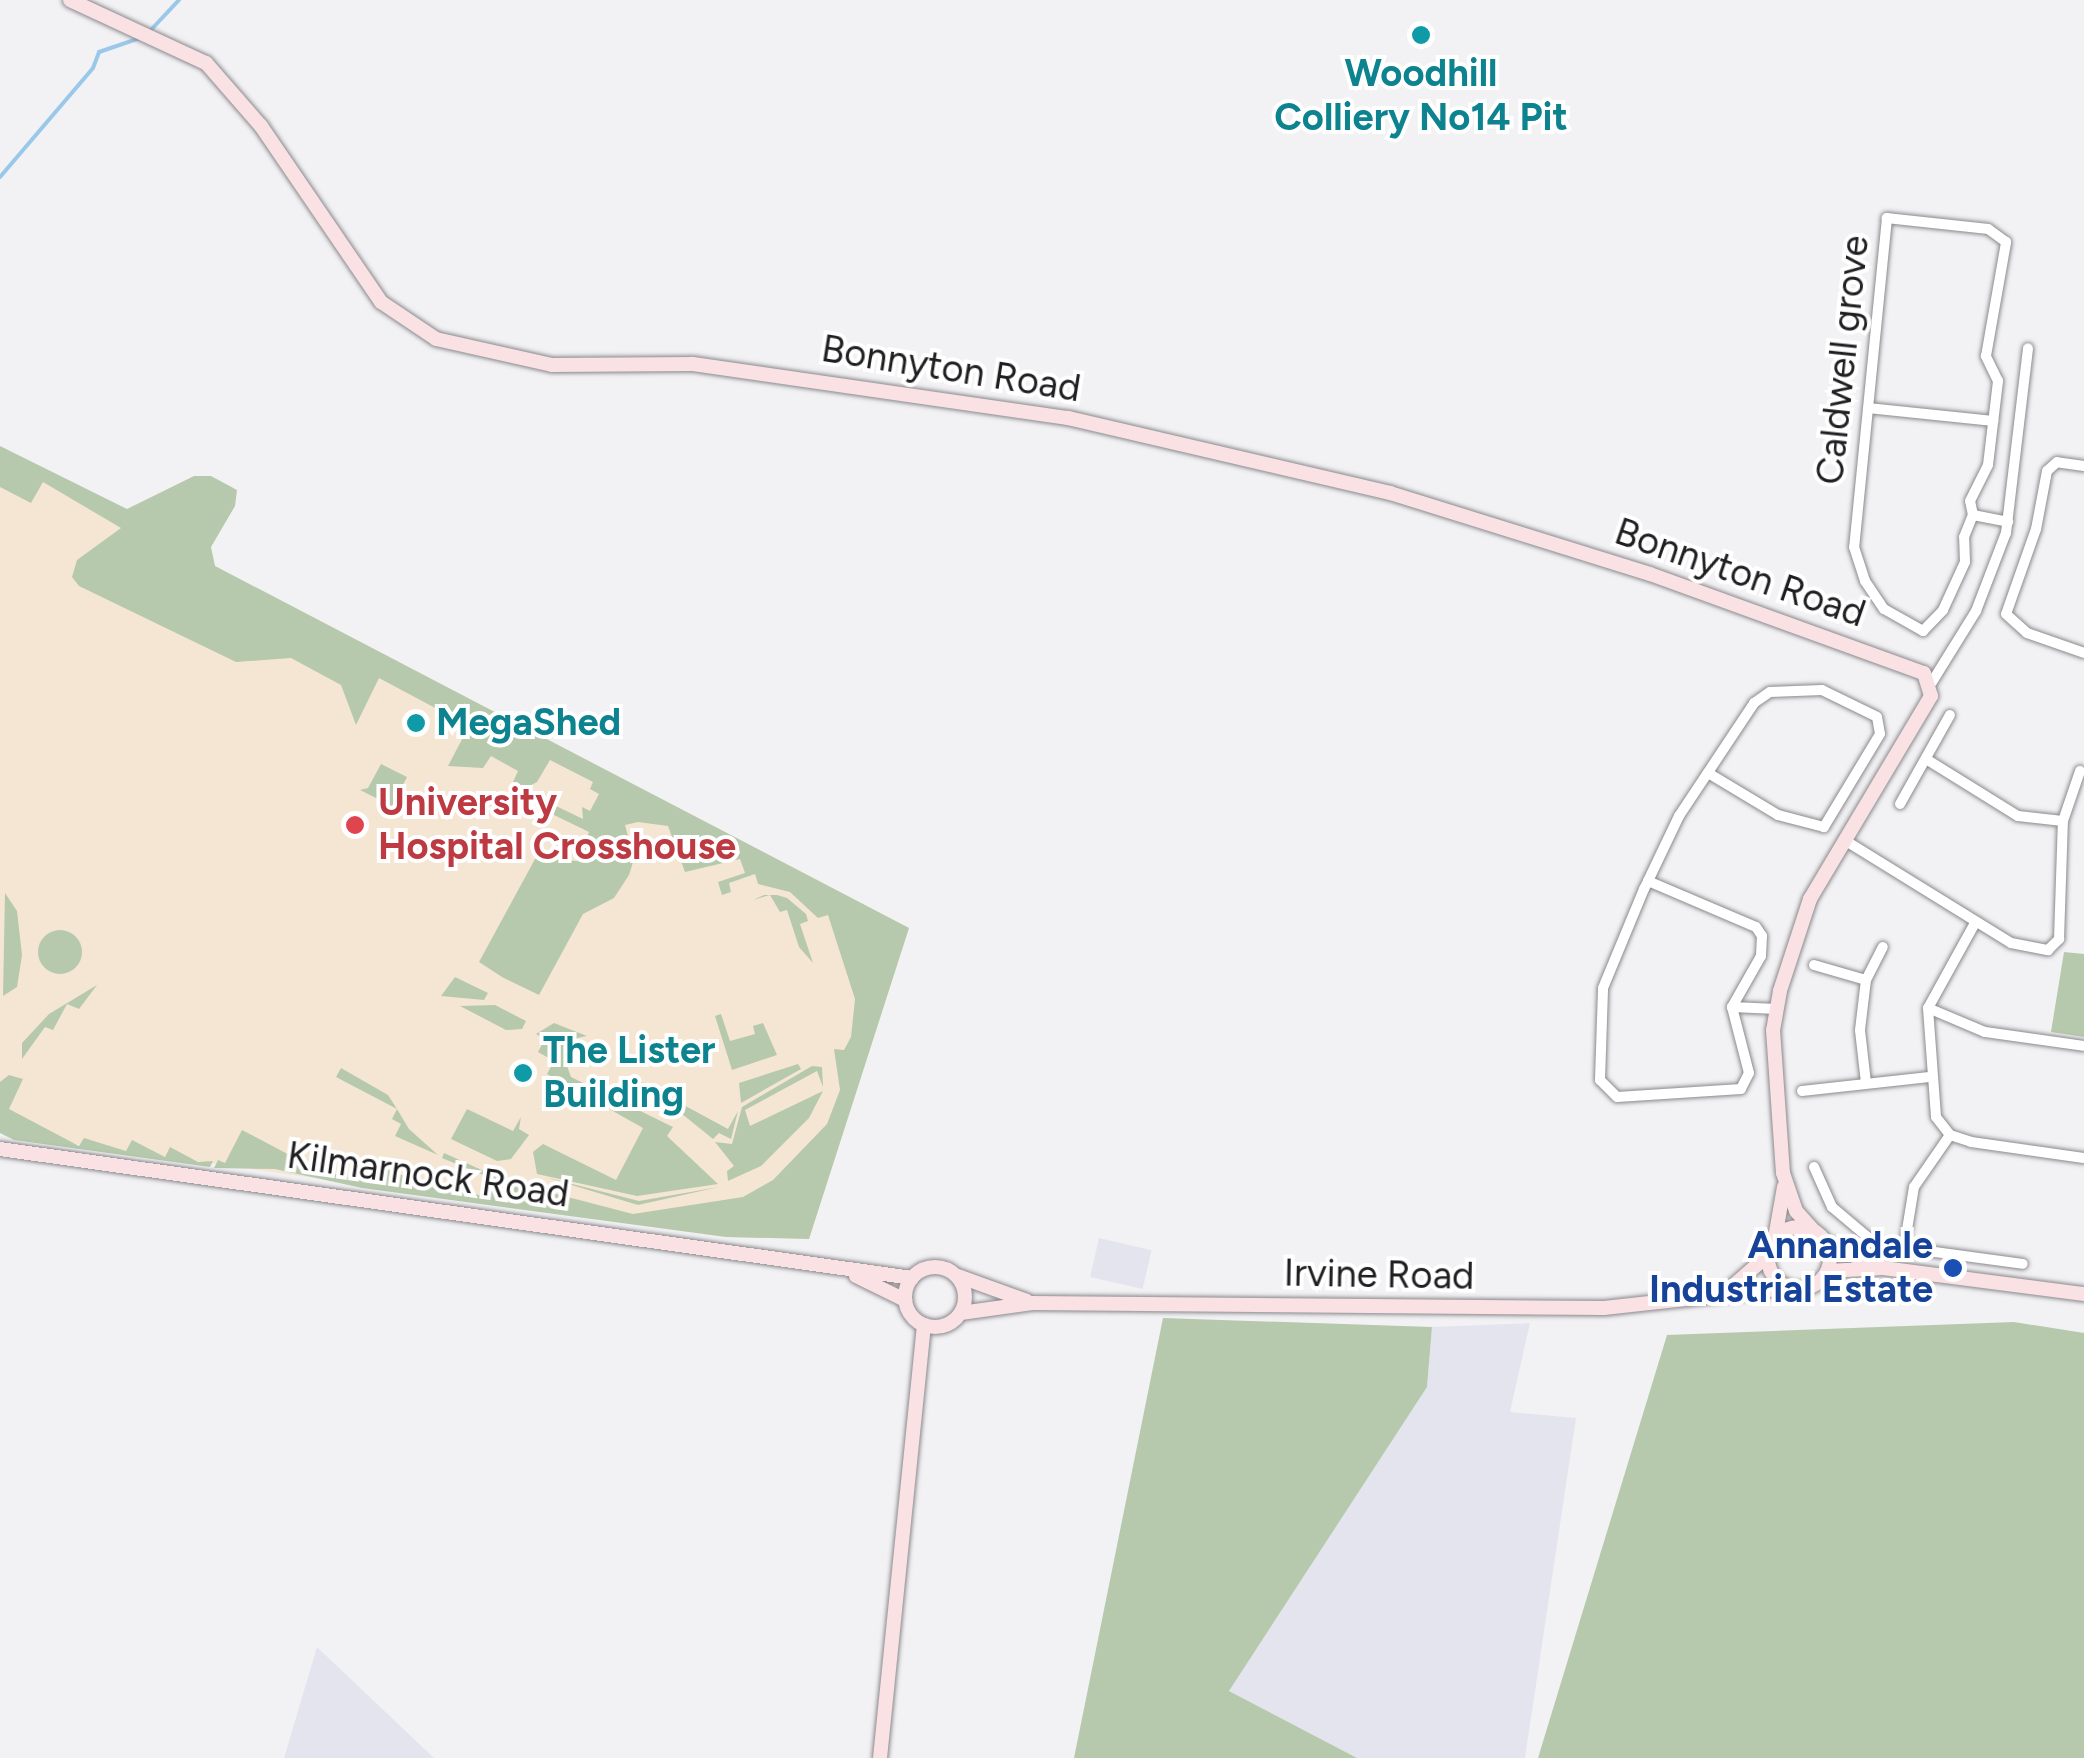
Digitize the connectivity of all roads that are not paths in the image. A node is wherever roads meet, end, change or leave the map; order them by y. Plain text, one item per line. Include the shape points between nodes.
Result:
1 (70, 0) edge
2 (2028, 348) dead end
3 (1868, 408) junction
4 (1993, 420) junction
5 (2084, 466) edge
6 (1973, 515) junction
7 (2008, 522) junction
8 (2084, 653) edge
9 (1932, 682) junction
10 (1950, 714) dead end
11 (1926, 758) junction
12 (2080, 771) dead end
13 (1708, 773) junction
14 (1900, 804) dead end
15 (2064, 822) junction
16 (1846, 841) junction
17 (1648, 880) junction
18 (1975, 922) junction
19 (1883, 947) dead end
20 (1814, 965) dead end
21 (1866, 980) junction
22 (1732, 1006) junction
23 (1928, 1008) junction
24 (1777, 1009) junction
25 (2084, 1046) edge
26 (1929, 1077) junction
27 (1866, 1083) junction
28 (1802, 1090) dead end
29 (1950, 1136) junction
30 (0, 1149) edge
31 (2084, 1158) edge
32 (1814, 1167) dead end
33 (1785, 1182) junction
34 (1812, 1230) junction
35 (1775, 1238) junction
36 (1826, 1242) junction
37 (1904, 1248) junction
38 (1767, 1256) junction
39 (2023, 1264) dead end
40 (1884, 1268) junction
41 (1828, 1270) junction
42 (846, 1272) junction
43 (957, 1275) junction
44 (912, 1278) junction
45 (1786, 1288) junction
46 (1724, 1294) junction
47 (2084, 1294) edge
48 (905, 1300) junction
49 (1032, 1303) junction
50 (961, 1313) junction
51 (924, 1325) junction
52 (880, 1758) edge

1 - 9 main road, Bonnyton Road via 206,63 261,126 381,302 436,340 552,366 694,364 1087,422 1408,499 1650,574 1924,673
2 - 7 street
3 - 4 street, Caldwell grove
3 - 4 street, Caldwell grove via 1887,218 1988,229 2006,242 1986,356 1998,380
3 - 6 street, Caldwell grove via 1854,547 1874,595 1910,630 1932,626 1943,610 1965,562
4 - 6 street, Caldwell grove via 1988,465 1970,501
5 - 8 street via 2057,462 2047,471 2036,529 2006,614 2027,633
6 - 7 street
7 - 9 street via 1976,611
9 - 16 main road via 1931,696
10 - 11 street
11 - 14 street
11 - 15 street via 2018,816
12 - 15 street
13 - 13 street via 1778,816 1824,827 1880,734 1877,717 1822,690 1770,692 1754,703
13 - 17 street
15 - 18 street via 2058,946 2011,943
16 - 18 street
16 - 24 main road via 1796,932
17 - 22 street via 1756,927 1761,956
17 - 22 street via 1602,988 1600,1080 1617,1098 1741,1089 1749,1072
18 - 23 street
19 - 21 street
20 - 21 street
21 - 27 street via 1860,1030
22 - 24 street
23 - 25 street via 1985,1032
23 - 26 street
24 - 33 main road via 1776,1098
26 - 27 street
26 - 29 street via 1936,1117
27 - 28 street
29 - 31 street
29 - 37 street via 1914,1187
30 - 42 main road, Kilmarnock Road
32 - 37 street via 1832,1207 1849,1225 1876,1244
33 - 34 main road
33 - 35 main road
34 - 35 main road via 1792,1227
34 - 36 main road
35 - 38 main road
36 - 40 main road
36 - 41 main road
37 - 39 street
38 - 45 main road via 1772,1275
38 - 46 main road
40 - 41 main road
40 - 47 main road
41 - 45 main road via 1815,1286
42 - 44 main road, Kilmarnock Road
42 - 48 main road, Kilmarnock Road
43 - 44 main road via 929,1267
43 - 49 main road, Irvine Road
43 - 50 main road via 966,1294
44 - 48 main road
45 - 46 main road, Irvine Road
46 - 49 main road, Irvine Road via 1537,1310
48 - 51 main road
49 - 50 main road, Irvine Road
50 - 51 main road via 945,1326
51 - 52 main road

